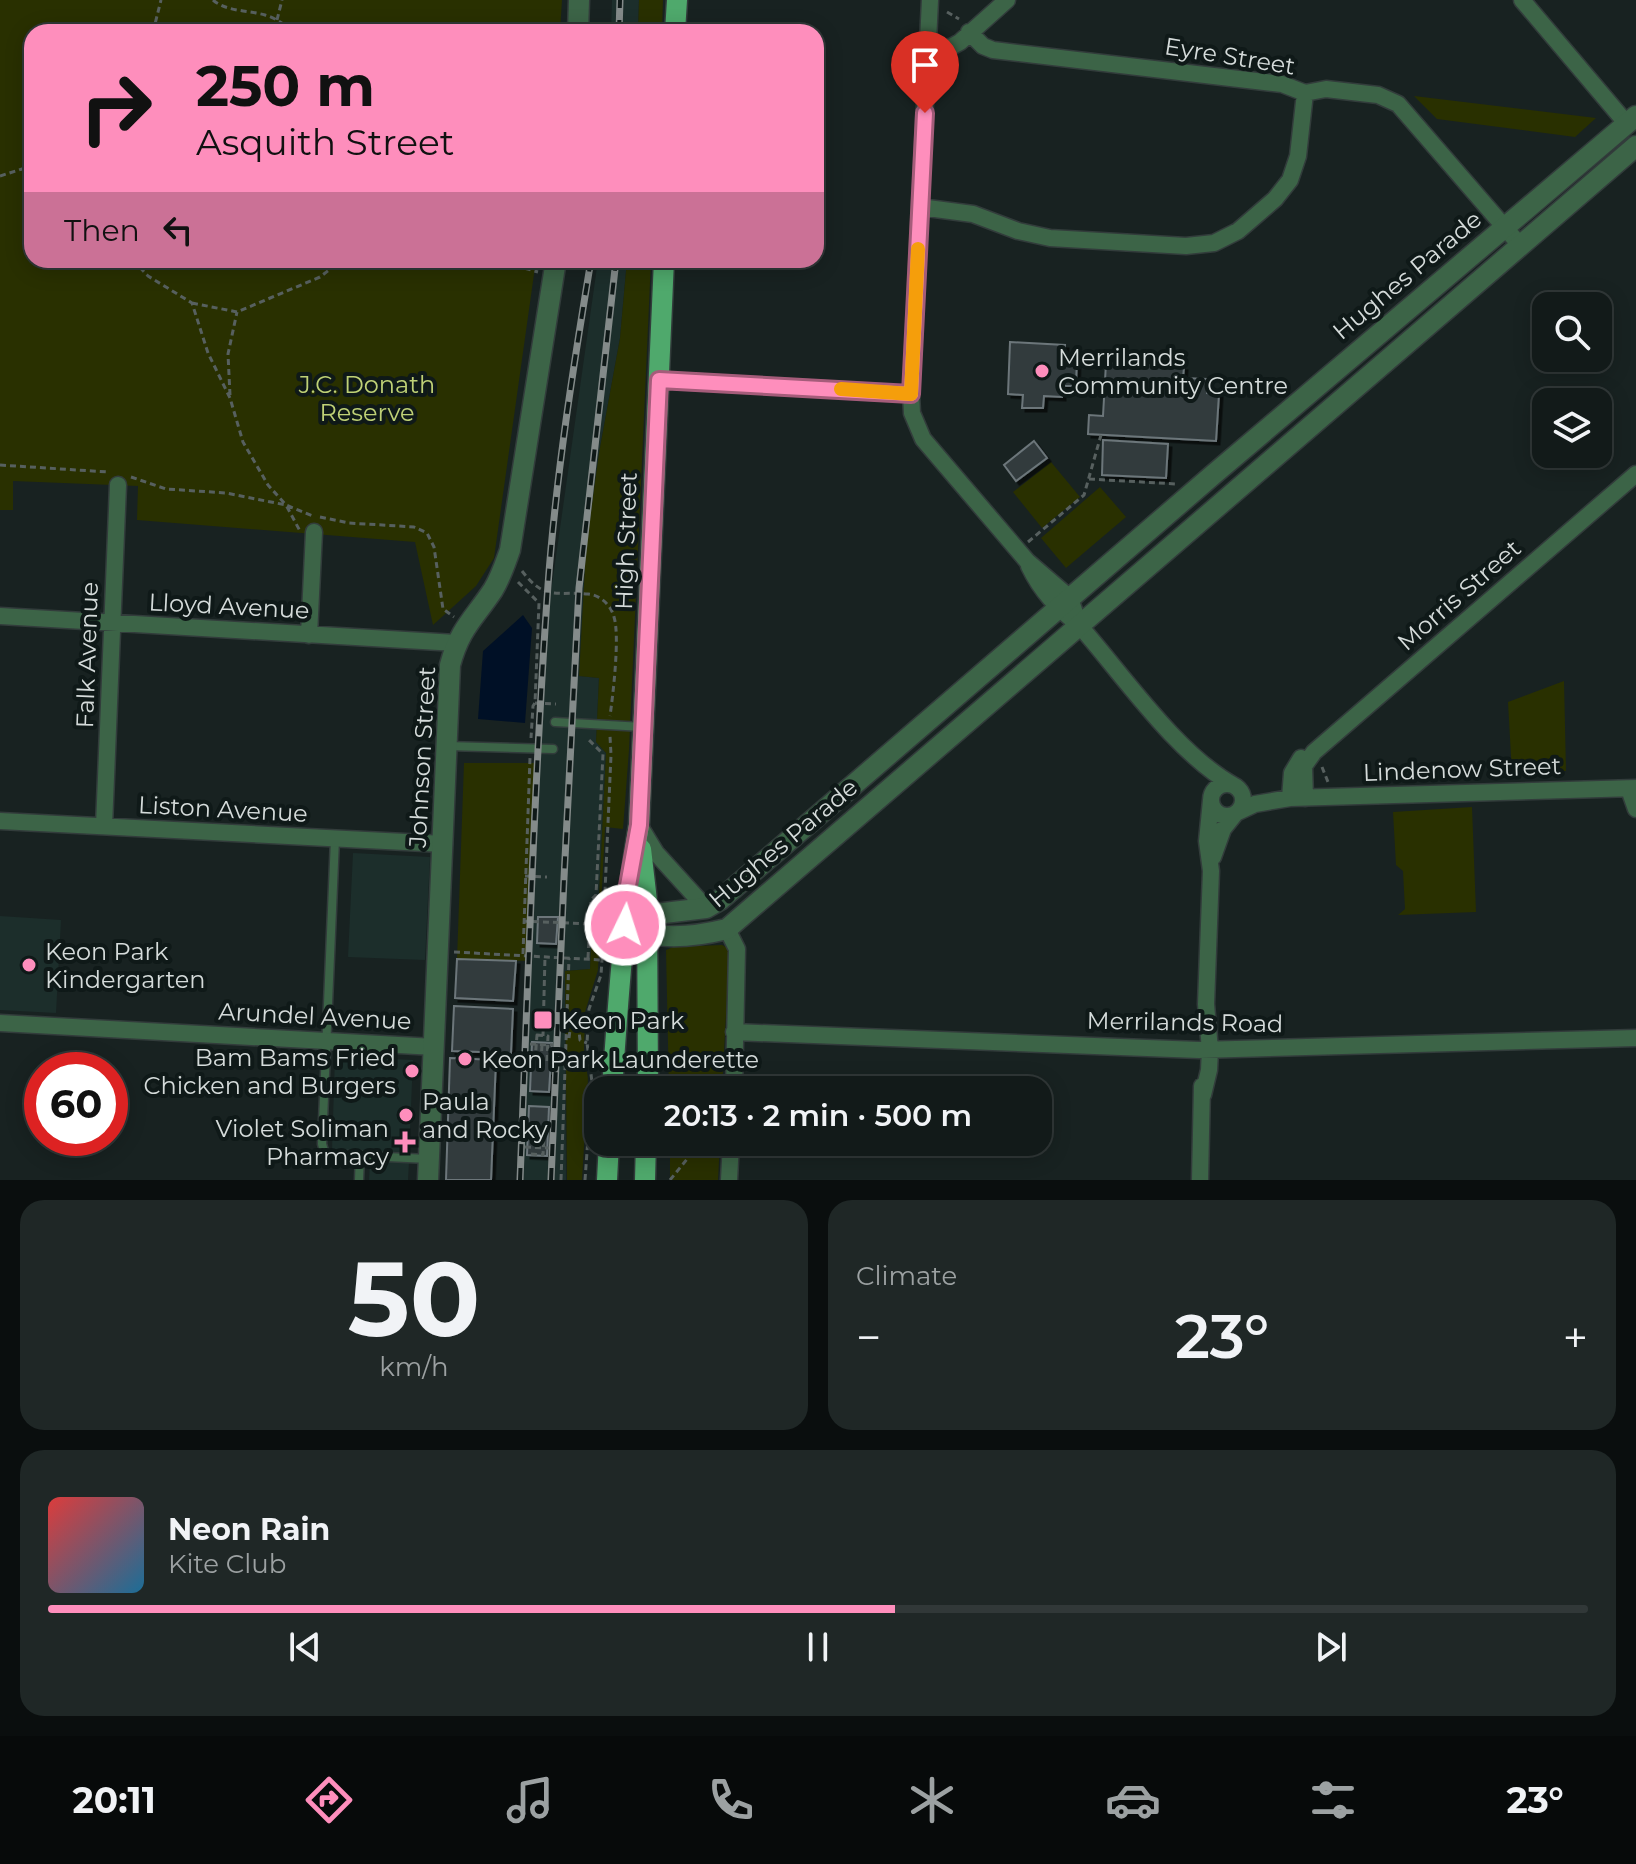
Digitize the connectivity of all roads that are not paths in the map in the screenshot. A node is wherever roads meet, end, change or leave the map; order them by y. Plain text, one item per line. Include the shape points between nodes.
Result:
1 (579, 0) edge
2 (677, 0) edge
3 (930, 0) edge
4 (1007, 0) edge
5 (1522, 0) edge
6 (578, 24) edge
7 (676, 24) edge
8 (929, 25) junction
9 (965, 28) junction
10 (928, 50) junction
11 (1305, 93) junction
12 (1633, 122) edge
13 (1636, 146) edge
14 (920, 207) junction
15 (1505, 226) junction
16 (1520, 245) junction
17 (555, 268) edge
18 (664, 268) edge
19 (659, 380) junction
20 (911, 394) junction
21 (1214, 474) junction
22 (1636, 474) edge
23 (120, 478) road end
24 (1231, 494) junction
25 (307, 532) road end
26 (1064, 604) junction
27 (0, 616) edge
28 (113, 623) junction
29 (1079, 625) junction
30 (309, 635) junction
31 (456, 643) junction
32 (555, 722) dead end
33 (644, 727) junction
34 (447, 746) junction
35 (553, 749) dead end
36 (1189, 753) junction
37 (1234, 786) junction
38 (1633, 788) edge
39 (1297, 798) junction
40 (1211, 799) junction
41 (1636, 809) edge
42 (1236, 813) junction
43 (0, 821) edge
44 (639, 825) junction
45 (104, 826) junction
46 (335, 839) junction
47 (444, 844) junction
48 (757, 869) junction
49 (1211, 871) junction
50 (774, 887) junction
51 (706, 908) junction
52 (625, 925) junction
53 (647, 925) junction
54 (727, 929) junction
55 (0, 1023) edge
56 (734, 1032) junction
57 (1636, 1038) edge
58 (325, 1040) junction
59 (435, 1047) junction
60 (1204, 1050) junction
61 (613, 1076) edge
62 (648, 1076) edge
63 (734, 1076) edge
64 (360, 1155) junction
65 (608, 1156) edge
66 (646, 1156) edge
67 (730, 1156) edge
68 (429, 1159) junction
69 (359, 1180) edge
70 (428, 1180) edge
71 (607, 1180) edge
72 (645, 1180) edge
73 (729, 1180) edge
74 (1200, 1180) edge

1 - 6 street
2 - 7 main road
3 - 8 street
4 - 9 street
5 - 12 street
8 - 9 street, Eyre Street via 953,35
8 - 10 street
9 - 10 street via 960,42
9 - 11 street, Eyre Street via 993,50 1282,84
10 - 14 street
11 - 14 street via 1290,180 1238,231 1214,243 1050,238 973,214
11 - 15 street, Eyre Street via 1326,89 1392,99
12 - 15 street, Hughes Parade
13 - 16 street, Hughes Parade
14 - 20 street
15 - 16 street, Eyre Street
15 - 21 street, Hughes Parade
16 - 24 street, Hughes Parade
17 - 31 street, Johnson Street via 510,550 502,574
18 - 19 main road, High Street
19 - 20 street
19 - 33 main road, High Street
20 - 26 street via 923,439 1022,556 1036,580
21 - 24 street
21 - 26 street, Hughes Parade
22 - 39 street, Morris Street via 1304,766
23 - 28 street, Falk Avenue
24 - 29 street, Hughes Parade
25 - 30 street
26 - 29 street
26 - 48 street, Hughes Parade
27 - 28 street, Lloyd Avenue
28 - 30 street, Lloyd Avenue
28 - 45 street, Falk Avenue
29 - 36 street
29 - 50 street, Hughes Parade
30 - 31 street, Lloyd Avenue
31 - 34 street, Johnson Street via 450,665
32 - 33 lane
33 - 44 main road, High Street
34 - 35 lane
34 - 47 street, Johnson Street
36 - 37 street
36 - 40 street
37 - 39 street, Lindenow Street
37 - 40 street via 1219,786
37 - 42 street via 1243,798
38 - 39 street, Lindenow Street
38 - 41 street
39 - 42 street, Lindenow Street via 1255,804
40 - 42 street via 1219,814
40 - 49 street
42 - 49 street via 1217,843
43 - 45 street, Liston Avenue
44 - 51 street via 656,853
44 - 52 main road, High Street
44 - 53 main road, High Street
45 - 46 street, Liston Avenue
46 - 47 street, Liston Avenue
46 - 58 lane
47 - 59 street, Johnson Street
48 - 50 street
48 - 51 street, Hughes Parade
49 - 60 street
50 - 54 street, Hughes Parade
51 - 53 street, Hughes Parade
52 - 53 street, Hughes Parade
52 - 61 main road, High Street
53 - 54 street, Hughes Parade
53 - 62 main road, High Street
54 - 56 street via 737,949
55 - 58 street, Arundel Avenue
56 - 60 street, Merrilands Road
56 - 63 street
57 - 60 street, Merrilands Road
58 - 59 street, Arundel Avenue
58 - 64 lane via 325,1154
59 - 68 street, Johnson Street
60 - 74 street via 1209,1070
64 - 68 lane
64 - 69 lane
65 - 71 main road
66 - 72 main road
67 - 73 street
68 - 70 street, Johnson Street

